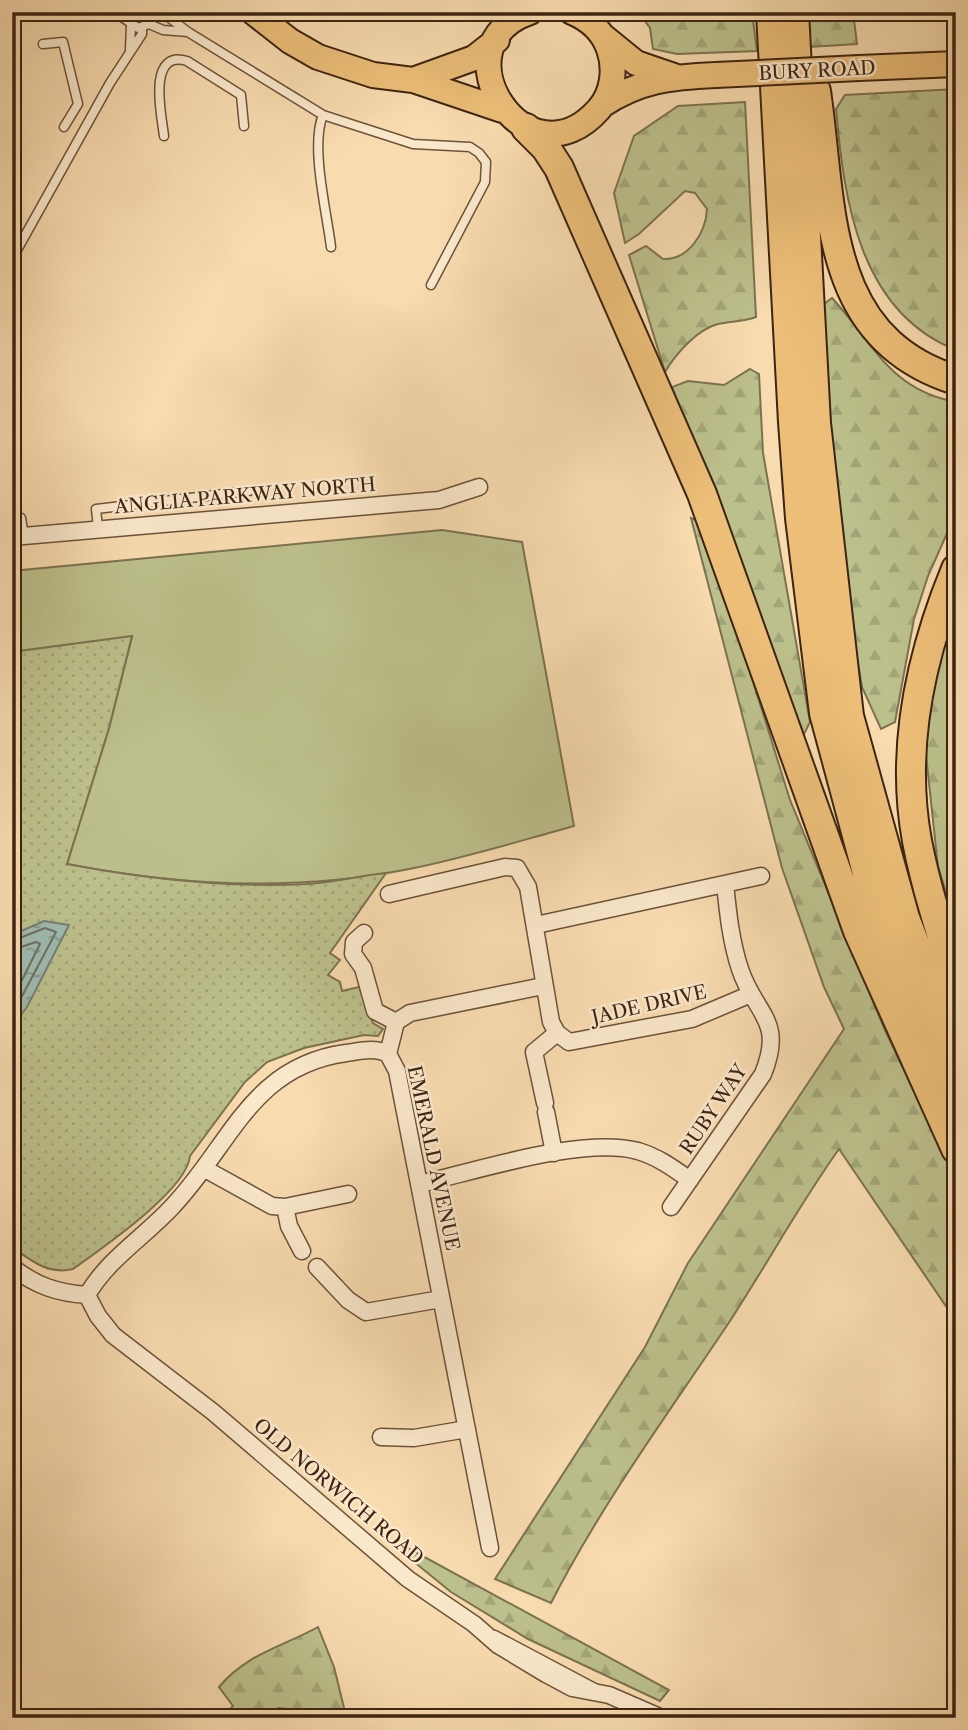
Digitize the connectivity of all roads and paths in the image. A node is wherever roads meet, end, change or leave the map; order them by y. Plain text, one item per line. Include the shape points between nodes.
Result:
1 (114, 12) edge
2 (153, 12) edge
3 (162, 12) edge
4 (253, 12) edge
5 (530, 12) edge
6 (572, 12) edge
7 (771, 12) edge
8 (794, 12) edge
9 (801, 12) edge
10 (129, 19) edge
11 (146, 26) junction
12 (499, 30) junction
13 (188, 32) junction
14 (601, 34) junction
15 (43, 44) dead end
16 (130, 50) junction
17 (956, 64) edge
18 (678, 77) junction
19 (413, 80) junction
20 (602, 105) junction
21 (502, 110) junction
22 (323, 115) junction
23 (244, 126) dead end
24 (64, 127) dead end
25 (164, 136) dead end
26 (535, 136) junction
27 (331, 247) dead end
28 (12, 259) edge
29 (431, 285) dead end
30 (956, 380) edge
31 (479, 487) dead end
32 (249, 491) dead end
33 (21, 518) dead end
34 (99, 528) junction
35 (18, 536) edge
36 (956, 569) edge
37 (761, 876) dead end
38 (725, 884) junction
39 (389, 894) dead end
40 (536, 925) junction
41 (364, 933) dead end
42 (956, 980) edge
43 (543, 986) junction
44 (751, 994) junction
45 (396, 1022) junction
46 (556, 1033) junction
47 (956, 1050) edge
48 (388, 1054) junction
49 (956, 1108) edge
50 (956, 1149) edge
51 (554, 1153) junction
52 (205, 1169) junction
53 (690, 1180) junction
54 (419, 1184) junction
55 (348, 1194) dead end
56 (285, 1207) junction
57 (671, 1208) dead end
58 (302, 1251) dead end
59 (12, 1267) edge
60 (317, 1267) dead end
61 (88, 1295) junction
62 (442, 1299) junction
63 (467, 1429) junction
64 (381, 1437) dead end
65 (490, 1548) dead end
66 (662, 1718) edge

1 - 10 lane
2 - 11 lane
3 - 13 lane
4 - 19 main road via 318,57 373,75
5 - 12 main road
6 - 14 main road, BURY ROAD
7 - 49 highway via 800,518 824,713 880,921
8 - 47 highway via 816,423 849,716 905,918
9 - 30 highway via 830,211 846,281 864,315 897,351
10 - 11 lane
10 - 16 lane
11 - 13 lane
11 - 16 lane
12 - 19 main road via 467,61
12 - 21 main road via 489,79
13 - 22 lane
14 - 18 main road, BURY ROAD via 636,63
14 - 20 main road via 610,55 612,77
15 - 24 lane via 63,42 67,51 78,104
16 - 28 lane
17 - 18 main road, BURY ROAD, bridge
18 - 20 main road, BURY ROAD via 631,87
19 - 21 main road
20 - 26 main road, BURY ROAD via 576,127
21 - 26 main road
22 - 27 lane via 319,144
22 - 29 lane via 413,144 470,147 486,162 485,182
23 - 25 lane via 241,95 194,65 177,60 157,82
26 - 50 highway via 552,156 571,194 702,494 858,931
31 - 34 street, ANGLIA PARKWAY NORTH via 439,500
32 - 34 lane via 96,509
33 - 35 lane
34 - 35 street, ANGLIA PARKWAY NORTH
36 - 42 highway via 922,668 911,787 916,839 930,901
37 - 38 street
38 - 40 street
38 - 44 street, RUBY WAY via 736,955
39 - 40 street via 513,867 525,878
40 - 43 street
41 - 45 street via 354,942 353,954 366,975 375,1011
43 - 45 street via 418,1010
43 - 46 street
44 - 46 street, JADE DRIVE via 707,1014 586,1041 569,1042
44 - 53 street, RUBY WAY via 766,1015 772,1052 763,1074
45 - 48 street
46 - 51 street via 534,1052
48 - 52 street, EMERALD AVENUE via 370,1050 333,1055 284,1073 255,1098
48 - 54 street, EMERALD AVENUE via 397,1071
51 - 53 street, RUBY WAY via 636,1150
51 - 54 street, RUBY WAY
52 - 56 street via 261,1203
52 - 61 street, EMERALD AVENUE via 171,1208 102,1271
53 - 57 street
54 - 62 street, EMERALD AVENUE
55 - 56 street
56 - 58 street
59 - 61 street via 36,1284 61,1293
60 - 62 street via 333,1296 366,1311
61 - 66 street, OLD NORWICH ROAD via 113,1335 213,1412 408,1579 498,1645 572,1688 609,1695
62 - 63 street, EMERALD AVENUE
63 - 64 street via 414,1438
63 - 65 street, EMERALD AVENUE

